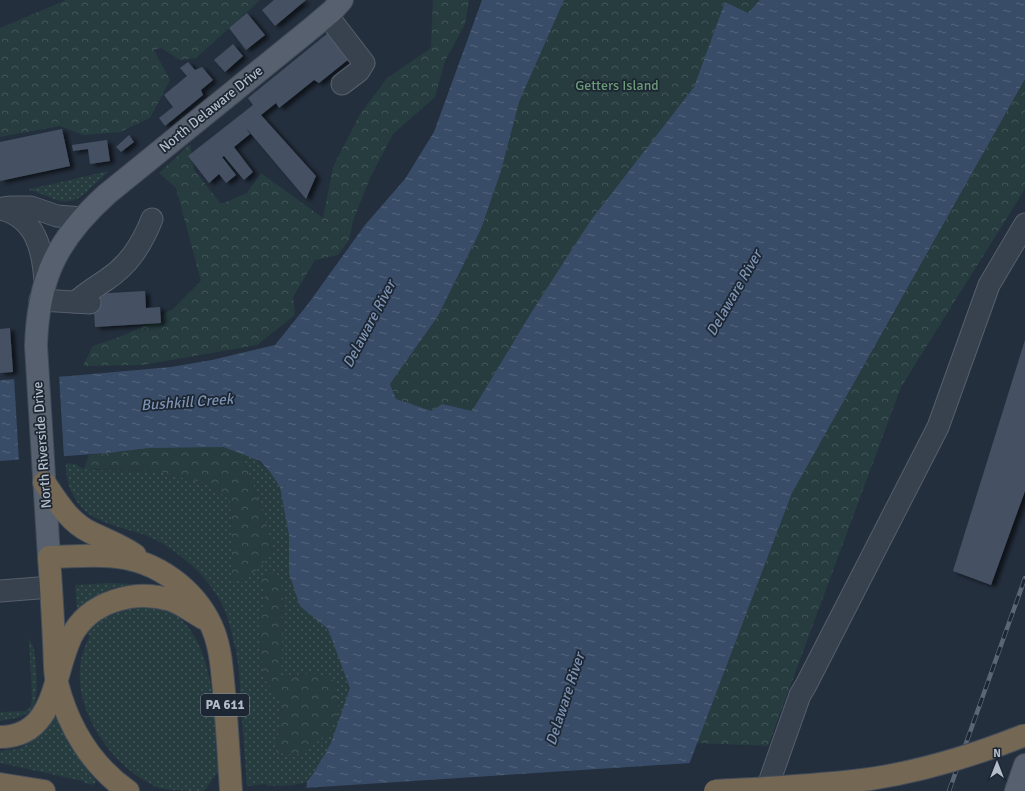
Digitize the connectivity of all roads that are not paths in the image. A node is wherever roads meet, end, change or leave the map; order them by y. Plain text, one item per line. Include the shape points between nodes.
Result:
1 (335, 7) edge
2 (342, 84) dead end
3 (0, 209) edge
4 (82, 218) junction
5 (152, 219) dead end
6 (1025, 224) edge
7 (43, 291) junction
8 (44, 472) junction
9 (49, 558) junction
10 (145, 564) junction
11 (51, 587) junction
12 (0, 591) edge
13 (209, 621) junction
14 (56, 682) junction
15 (1025, 735) edge
16 (0, 737) edge
17 (1025, 765) edge
18 (3, 784) edge
19 (44, 791) edge
20 (128, 791) edge
21 (231, 791) edge
22 (715, 791) edge
23 (766, 791) edge
24 (1016, 791) edge

1 - 2 street via 364,63 360,71
1 - 4 main road, North Delaware Drive / PA 611 via 150,158
3 - 4 street via 31,207 57,216
3 - 7 street via 21,218 38,242 44,265
4 - 7 main road, North Riverside Drive / PA 611 via 56,255
5 - 7 street via 137,251 107,280 84,294 83,302
6 - 23 street via 989,284 938,427 800,694
7 - 8 main road, North Riverside Drive / PA 611 via 36,334
8 - 9 main road, North Riverside Drive / PA 611
8 - 10 highway, PA 611 via 60,506 76,522 90,532 119,545
9 - 10 highway, PA 611 via 114,556
9 - 11 highway, North Riverside Drive
10 - 13 highway, PA 611 via 164,573 182,587 197,602
11 - 12 street
11 - 14 highway, North Riverside Drive
13 - 14 highway via 182,605 159,597 134,596 113,601 95,611 78,626 67,648
13 - 21 highway, PA 611 via 221,661
14 - 16 highway via 49,705 40,720 19,734
14 - 20 highway via 70,719 91,757
15 - 22 highway, bridge via 959,759 878,777 822,784
17 - 24 main road
18 - 19 highway

